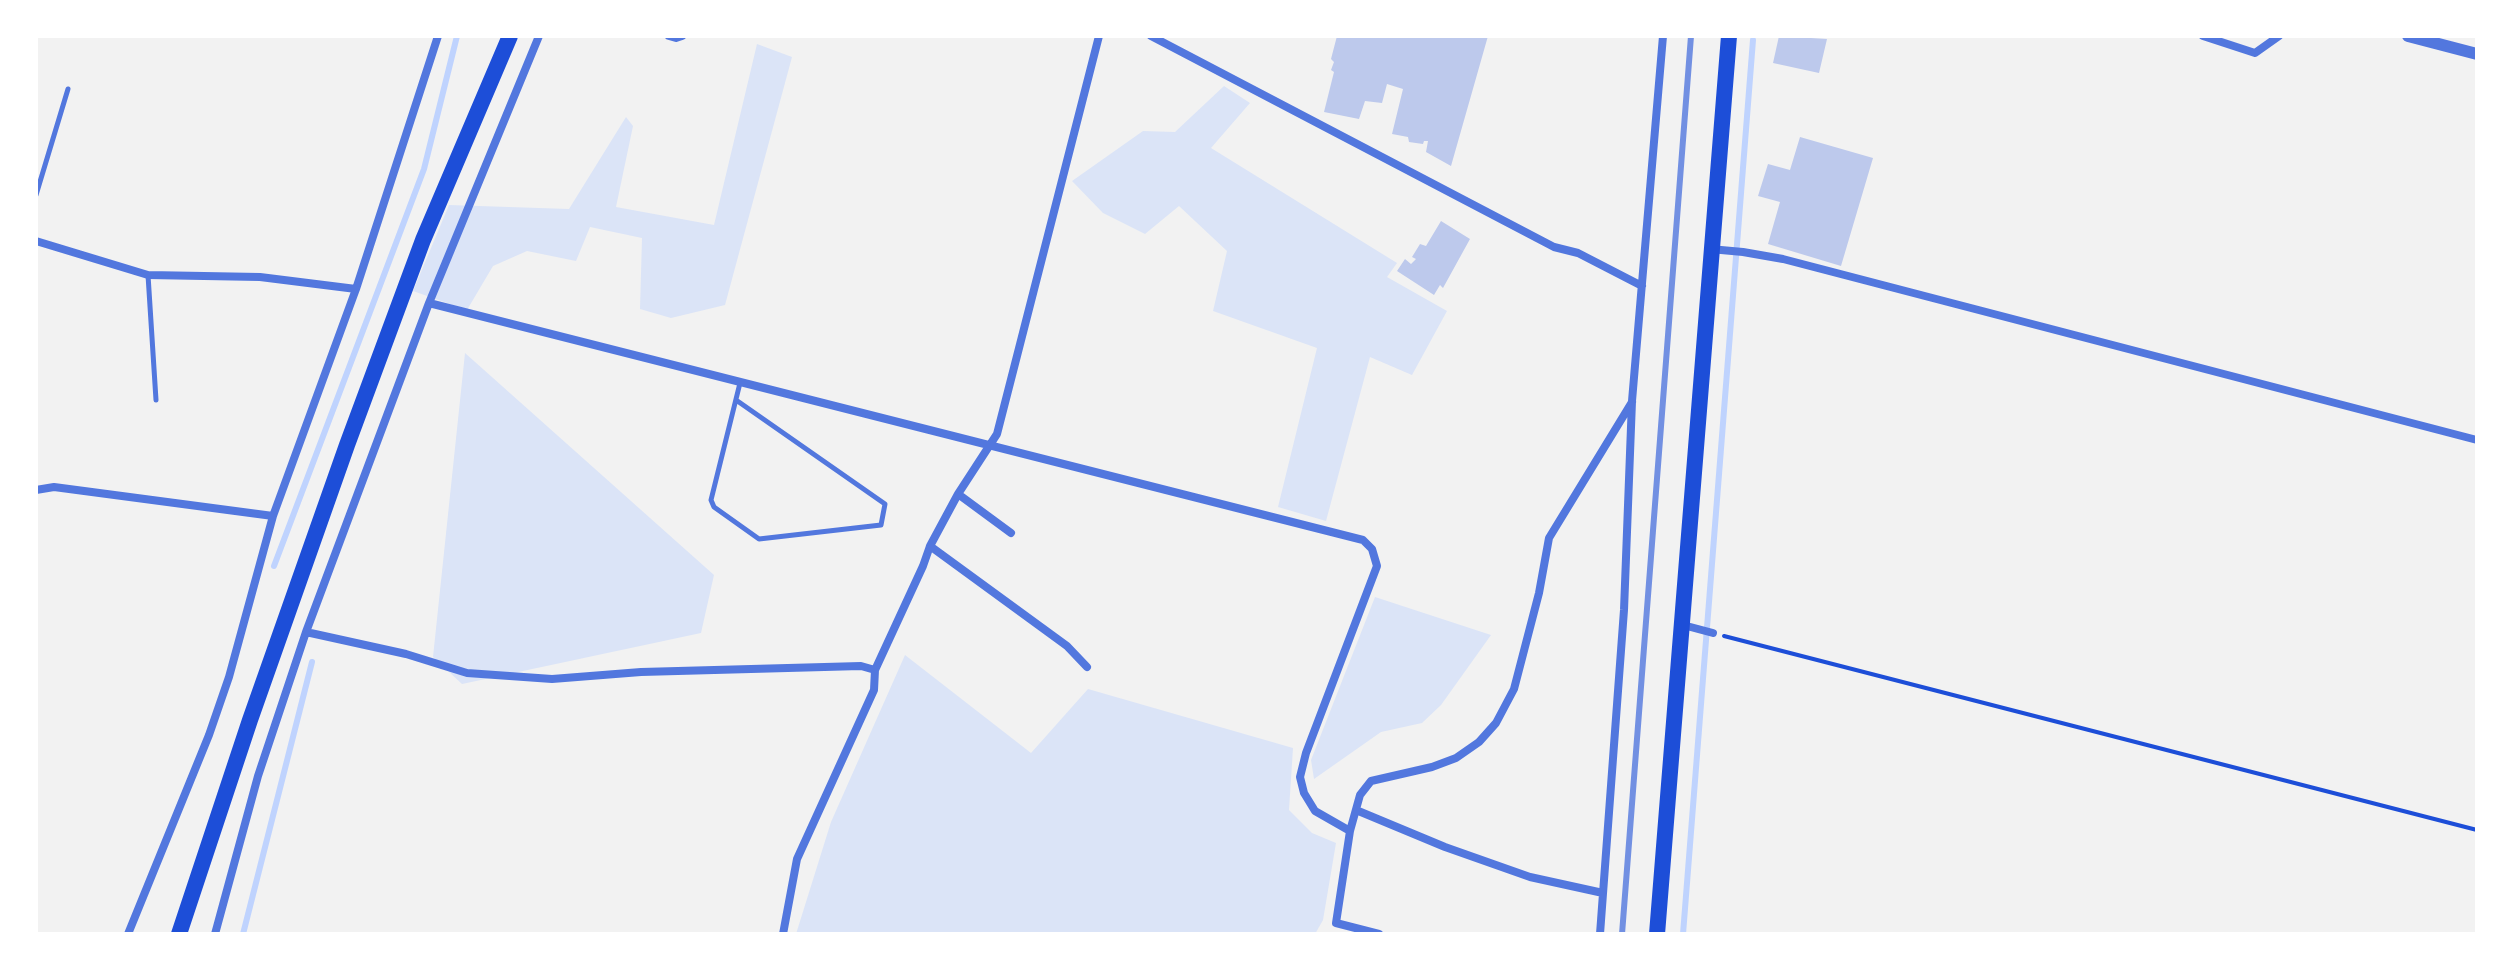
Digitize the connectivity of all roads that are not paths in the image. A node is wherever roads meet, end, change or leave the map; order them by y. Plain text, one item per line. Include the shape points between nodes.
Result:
1 (438, 36) edge
2 (510, 36) edge
3 (539, 36) edge
4 (669, 36) edge
5 (682, 36) edge
6 (1099, 36) edge
7 (1151, 36) edge
8 (1663, 36) edge
9 (1729, 36) edge
10 (2203, 36) edge
11 (2279, 36) edge
12 (2408, 36) edge
13 (2477, 54) edge
14 (68, 89) dead end
15 (36, 195) edge
16 (36, 241) edge
17 (1710, 249) junction
18 (148, 275) junction
19 (1642, 286) junction
20 (356, 289) junction
21 (429, 303) junction
22 (740, 383) junction
23 (156, 400) dead end
24 (736, 400) junction
25 (1632, 401) junction
26 (2477, 440) edge
27 (992, 445) junction
28 (36, 490) edge
29 (958, 494) junction
30 (273, 516) junction
31 (1011, 533) dead end
32 (930, 546) junction
33 (1683, 625) junction
34 (306, 632) junction
35 (1713, 633) road end
36 (1087, 667) dead end
37 (875, 670) junction
38 (1356, 810) junction
39 (1350, 831) junction
40 (1603, 893) junction
41 (128, 934) edge
42 (179, 934) edge
43 (215, 934) edge
44 (783, 934) edge
45 (1379, 934) edge
46 (1600, 934) edge
47 (1657, 934) edge

1 - 20 street
2 - 42 highway via 423,240 347,445
3 - 21 street
4 - 5 street
6 - 27 street
7 - 19 street via 1554,247 1578,253
8 - 19 street
9 - 17 highway
10 - 11 street via 2255,53
12 - 13 street
14 - 15 lane
16 - 18 street
17 - 26 street via 1799,263
17 - 33 highway
18 - 20 street via 260,277
18 - 23 lane
19 - 25 street
20 - 30 street
21 - 22 street
21 - 34 street
22 - 24 lane
22 - 27 street
24 - 24 lane via 711,500 714,507 759,539 881,525 885,504
25 - 38 street via 1549,538 1514,689 1496,723 1456,758 1371,781
25 - 40 street via 1624,610
27 - 29 street
27 - 39 street via 1363,540 1372,549 1377,566 1300,777 1315,811
28 - 30 street via 54,487
29 - 31 street
29 - 32 street
30 - 41 street via 209,735
32 - 36 street via 1067,646
32 - 37 street
33 - 35 street
33 - 47 highway
34 - 37 street via 467,673 552,679 829,666
34 - 43 street via 258,776
37 - 44 street via 874,690 797,859
38 - 39 street
38 - 40 street via 1530,877
39 - 45 street via 1336,923
40 - 46 street

